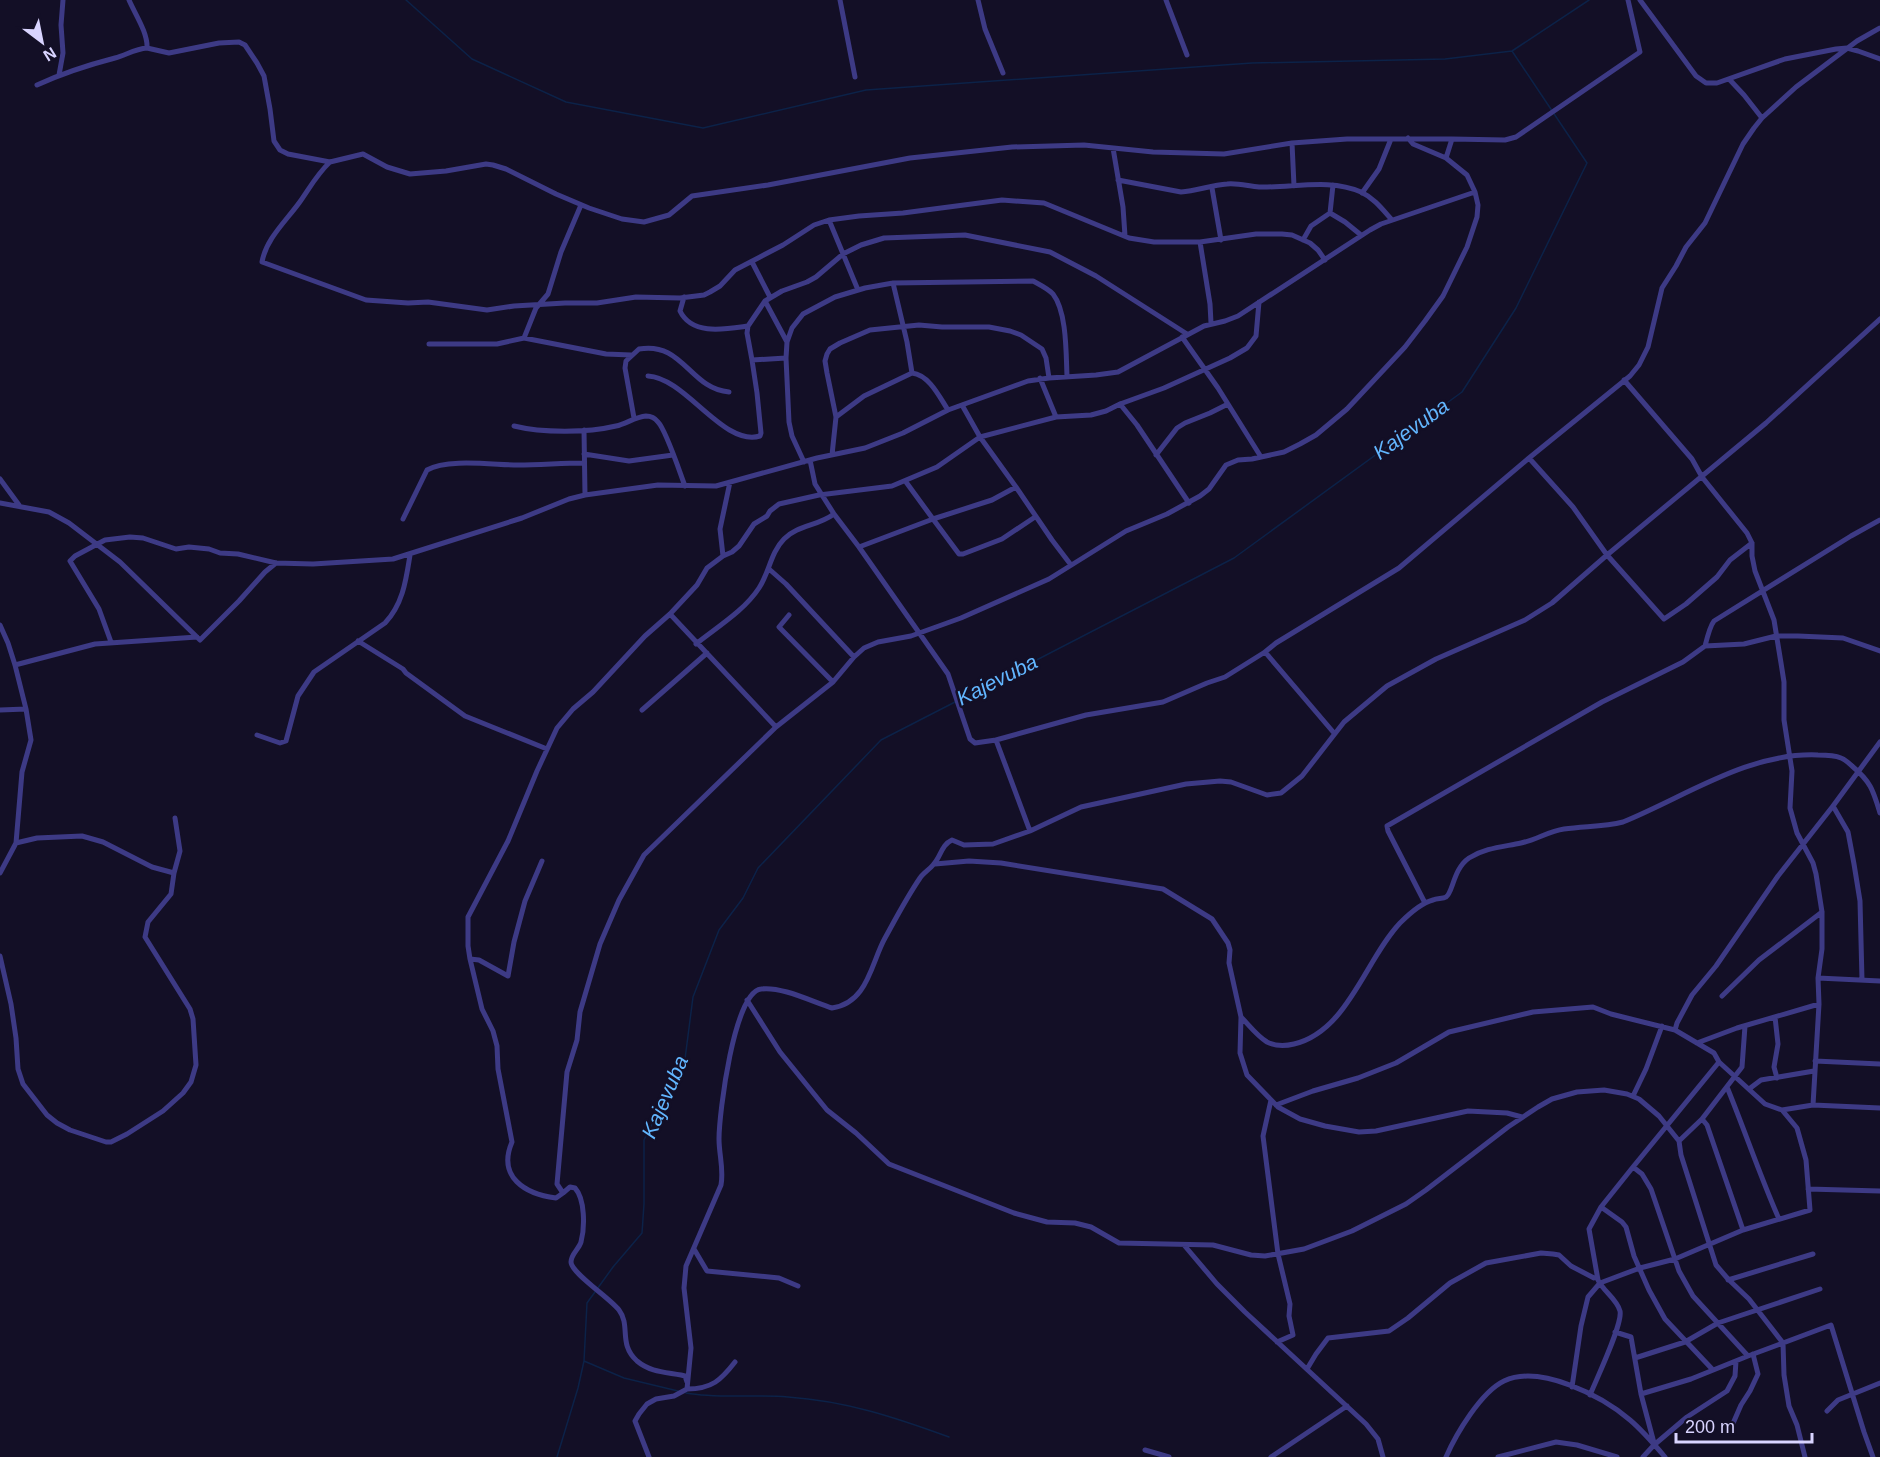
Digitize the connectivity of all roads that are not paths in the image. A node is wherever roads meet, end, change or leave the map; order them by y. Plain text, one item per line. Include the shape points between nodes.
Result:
1 (63, 0) edge
2 (129, 0) edge
3 (840, 0) edge
4 (978, 0) edge
5 (1166, 0) edge
6 (1628, 0) edge
7 (1640, 0) edge
8 (1880, 28) edge
9 (147, 48) junction
10 (1847, 48) junction
11 (1186, 55) dead end
12 (1880, 59) edge
13 (1003, 73) dead end
14 (59, 75) junction
15 (855, 77) dead end
16 (1729, 79) junction
17 (37, 85) dead end
18 (1762, 118) junction
19 (1408, 138) junction
20 (1391, 139) junction
21 (1452, 139) junction
22 (1292, 143) junction
23 (1113, 148) junction
24 (1446, 158) junction
25 (330, 162) junction
26 (1118, 180) junction
27 (1333, 185) junction
28 (1294, 186) junction
29 (1212, 188) junction
30 (1475, 192) junction
31 (1362, 193) junction
32 (581, 205) junction
33 (1330, 213) junction
34 (829, 220) junction
35 (1392, 220) junction
36 (1360, 235) junction
37 (1125, 236) junction
38 (1221, 240) junction
39 (1303, 240) junction
40 (1200, 242) junction
41 (843, 254) junction
42 (1325, 260) junction
43 (752, 262) junction
44 (893, 283) junction
45 (858, 290) junction
46 (684, 297) junction
47 (767, 299) junction
48 (1259, 302) junction
49 (540, 305) junction
50 (1880, 320) edge
51 (1211, 323) junction
52 (748, 326) junction
53 (902, 327) junction
54 (1184, 335) junction
55 (524, 339) junction
56 (787, 342) junction
57 (429, 344) dead end
58 (631, 355) junction
59 (786, 358) junction
60 (752, 360) junction
61 (1204, 370) junction
62 (912, 373) junction
63 (648, 376) dead end
64 (1067, 376) junction
65 (1040, 378) junction
66 (1049, 378) junction
67 (1624, 380) junction
68 (729, 392) dead end
69 (1120, 404) junction
70 (1228, 404) junction
71 (962, 405) junction
72 (948, 410) junction
73 (836, 417) junction
74 (1056, 417) junction
75 (634, 418) junction
76 (514, 426) dead end
77 (584, 429) junction
78 (980, 437) junction
79 (584, 454) junction
80 (673, 455) junction
81 (832, 455) junction
82 (1156, 455) junction
83 (1261, 457) junction
84 (1529, 458) junction
85 (807, 461) junction
86 (583, 463) junction
87 (1702, 477) junction
88 (0, 479) edge
89 (730, 482) junction
90 (906, 482) junction
91 (685, 486) junction
92 (1016, 487) junction
93 (585, 495) junction
94 (822, 495) junction
95 (0, 503) edge
96 (1188, 503) junction
97 (19, 505) junction
98 (834, 514) junction
99 (1035, 517) junction
100 (403, 519) dead end
101 (933, 519) junction
102 (1880, 520) edge
103 (1752, 543) junction
104 (98, 544) junction
105 (859, 547) junction
106 (410, 555) junction
107 (1607, 555) junction
108 (723, 556) junction
109 (276, 563) junction
110 (1071, 565) junction
111 (769, 569) junction
112 (1764, 590) junction
113 (670, 614) junction
114 (789, 615) dead end
115 (0, 625) edge
116 (919, 633) junction
117 (1776, 636) junction
118 (197, 637) junction
119 (358, 641) junction
120 (111, 642) junction
121 (696, 644) junction
122 (1706, 646) junction
123 (1880, 651) edge
124 (1265, 652) junction
125 (707, 653) junction
126 (854, 657) junction
127 (15, 665) junction
128 (833, 682) junction
129 (26, 709) junction
130 (0, 710) edge
131 (642, 710) dead end
132 (776, 727) junction
133 (1334, 733) junction
134 (257, 735) dead end
135 (996, 740) junction
136 (1880, 742) edge
137 (547, 749) junction
138 (1791, 756) junction
139 (1858, 771) junction
140 (1833, 806) junction
141 (1880, 813) edge
142 (175, 818) dead end
143 (1030, 831) junction
144 (16, 843) junction
145 (1803, 845) junction
146 (542, 861) dead end
147 (935, 864) junction
148 (0, 873) edge
149 (174, 873) junction
150 (1425, 903) junction
151 (1822, 912) junction
152 (0, 956) edge
153 (470, 959) junction
154 (1818, 978) junction
155 (1862, 980) junction
156 (1880, 981) edge
157 (1722, 996) dead end
158 (747, 1000) junction
159 (1819, 1004) junction
160 (1241, 1017) junction
161 (1775, 1017) junction
162 (1662, 1026) junction
163 (1745, 1026) junction
164 (1675, 1030) junction
165 (1697, 1043) junction
166 (1815, 1061) junction
167 (1719, 1062) junction
168 (1880, 1064) edge
169 (1815, 1071) junction
170 (1735, 1077) junction
171 (1777, 1078) junction
172 (1727, 1087) junction
173 (1749, 1089) junction
174 (1633, 1096) junction
175 (1274, 1102) junction
176 (1813, 1105) junction
177 (1880, 1108) edge
178 (1782, 1110) junction
179 (1522, 1117) junction
180 (1702, 1119) junction
181 (1666, 1125) junction
182 (1679, 1141) junction
183 (1633, 1167) junction
184 (1808, 1189) junction
185 (1880, 1191) edge
186 (563, 1193) junction
187 (1601, 1207) junction
188 (1779, 1219) junction
189 (1743, 1230) junction
190 (1710, 1243) junction
191 (1184, 1245) junction
192 (694, 1249) junction
193 (1278, 1254) junction
194 (1813, 1254) dead end
195 (1675, 1259) junction
196 (1640, 1268) junction
197 (1598, 1280) junction
198 (1728, 1280) junction
199 (798, 1286) dead end
200 (1820, 1289) dead end
201 (1758, 1310) junction
202 (1719, 1323) junction
203 (1616, 1332) junction
204 (1277, 1342) junction
205 (1685, 1342) junction
206 (1783, 1343) junction
207 (1750, 1355) junction
208 (1635, 1358) junction
209 (1736, 1361) junction
210 (735, 1362) dead end
211 (1307, 1369) junction
212 (1713, 1370) junction
213 (1880, 1383) edge
214 (687, 1385) junction
215 (1572, 1387) junction
216 (1641, 1394) junction
217 (1852, 1394) junction
218 (1590, 1395) junction
219 (1347, 1406) junction
220 (1827, 1411) dead end
221 (1731, 1428) dead end
222 (1654, 1444) junction
223 (1145, 1450) dead end
224 (649, 1457) edge
225 (1169, 1457) edge
226 (1271, 1457) edge
227 (1383, 1457) edge
228 (1446, 1457) edge
229 (1498, 1457) edge
230 (1617, 1457) edge
231 (1643, 1457) edge
232 (1665, 1457) edge
233 (1805, 1457) edge
234 (1873, 1457) edge

1 - 14 street
2 - 9 street
3 - 15 street
4 - 13 street
5 - 11 street
6 - 21 street via 1640,52 1516,137 1505,141
7 - 16 street via 1695,76 1710,84
8 - 10 street
9 - 14 street
9 - 25 street via 169,53 219,43 242,43 264,76 274,144 288,154
10 - 12 street
10 - 16 street via 1785,59
10 - 18 street
14 - 17 street
16 - 18 street
18 - 67 street via 1743,144 1705,223 1662,288 1648,347 1639,365
19 - 20 street
19 - 21 street
19 - 24 street
20 - 22 street
20 - 31 street via 1380,169
21 - 24 street
22 - 23 street via 1224,153
22 - 28 street
23 - 26 street
23 - 32 street via 1012,147 910,158 693,196 669,215 644,222
24 - 30 street via 1467,175
25 - 32 street via 363,154 392,169 419,174 489,164
25 - 49 street via 283,223 262,262 366,300 487,310
26 - 29 street via 1181,192
26 - 37 street
27 - 28 street
27 - 31 street
27 - 33 street
28 - 29 street via 1225,184
29 - 38 street
30 - 35 street
30 - 83 street via 1475,228 1461,262 1443,296 1406,347 1347,409 1316,435 1284,452
31 - 35 street
32 - 49 street via 548,294
33 - 36 street
33 - 39 street via 1311,226
34 - 37 street via 1002,200 1032,201
34 - 41 street
34 - 43 street
35 - 36 street
36 - 42 street
37 - 40 street via 1154,242
38 - 39 street via 1282,234
38 - 40 street
39 - 42 street
40 - 51 street
41 - 45 street
41 - 47 street via 816,277
41 - 54 street via 884,238 965,235 1024,245 1060,256 1096,276
42 - 48 street
43 - 46 street via 735,270 710,292
43 - 47 street
44 - 45 street
44 - 53 street
44 - 64 street via 1033,281 1054,296 1061,314
45 - 56 street via 803,314
46 - 49 street
46 - 52 street via 680,311 685,320 697,327
47 - 52 street
47 - 56 street
48 - 51 street via 1231,319
48 - 61 street via 1256,336 1251,345
49 - 55 street
50 - 87 street
51 - 54 street
52 - 60 street
53 - 62 street
53 - 66 street via 989,327 1021,335 1042,349
53 - 73 street via 870,330 830,349 825,360
54 - 61 street
54 - 64 street via 1118,372
55 - 57 street via 497,344
55 - 58 street
56 - 59 street
58 - 68 street via 639,349 659,348 709,386
58 - 75 street via 625,368
59 - 60 street
59 - 85 street via 789,422 792,436
60 - 63 street via 760,433 756,438 727,429 673,385 658,376
61 - 69 street
61 - 70 street
62 - 72 street via 929,382
62 - 73 street via 864,396
64 - 66 street
65 - 66 street
65 - 71 street
65 - 74 street
67 - 84 street
67 - 87 street via 1692,459
69 - 74 street via 1091,415
69 - 82 street
70 - 82 street via 1177,428
70 - 83 street
71 - 72 street
71 - 78 street
72 - 81 street via 886,441
73 - 81 street
74 - 78 street
75 - 77 street via 614,427
75 - 80 street via 648,416 658,421
76 - 77 street via 548,431
77 - 79 street
78 - 90 street via 937,467
78 - 92 street
79 - 80 street via 629,460
79 - 86 street
80 - 91 street
81 - 85 street
82 - 96 street
83 - 96 street via 1226,465 1209,489
84 - 107 street via 1573,507
84 - 124 street via 1399,568
85 - 89 street
85 - 94 street
86 - 93 street
86 - 100 street via 435,465 427,470
87 - 103 street
87 - 107 street
88 - 97 street
89 - 91 street via 708,487
89 - 108 street via 720,529
90 - 94 street
90 - 101 street
91 - 93 street via 658,484
92 - 99 street
92 - 101 street via 992,500
93 - 106 street
94 - 98 street
94 - 108 street via 779,504 752,526 739,546
95 - 97 street
96 - 110 street via 1126,531
97 - 104 street via 53,514
98 - 105 street
98 - 111 street via 787,537
99 - 101 street via 996,542 960,554
99 - 110 street
101 - 105 street
102 - 112 street
103 - 107 street via 1686,604 1664,619
103 - 112 street via 1755,571
104 - 109 street via 137,537 176,549 209,549
104 - 118 street
104 - 120 street via 70,561 99,609
105 - 116 street
106 - 109 street via 383,560
106 - 119 street via 406,583 393,615
107 - 133 street via 1540,612 1399,678
108 - 113 street via 707,568
109 - 118 street via 200,640
110 - 116 street via 1033,587
111 - 121 street via 758,591
111 - 126 street
112 - 117 street
112 - 122 street via 1714,621
113 - 121 street
113 - 137 street via 573,709 557,728
114 - 128 street via 779,627
115 - 127 street
116 - 126 street via 878,642
116 - 135 street via 948,674 970,739 975,743
117 - 122 street via 1744,644
117 - 123 street via 1843,638
117 - 138 street
118 - 120 street
119 - 134 street via 320,666 304,684 286,741 280,743
119 - 137 street via 465,716
120 - 127 street
121 - 125 street
122 - 150 street via 1387,826
124 - 133 street
124 - 135 street via 1225,677 1163,702 1086,715
125 - 131 street
125 - 132 street
126 - 128 street
127 - 129 street
128 - 132 street
129 - 130 street
129 - 144 street via 31,740 22,772
132 - 186 street via 644,855 619,900 600,944 567,1072 557,1184
133 - 143 street via 1302,776 1276,795 1231,782 1186,784 1081,807
135 - 143 street
136 - 139 street
137 - 153 street via 508,841 468,917
138 - 139 street via 1840,757
138 - 145 street via 1790,808
138 - 150 street via 1734,772 1623,822 1562,829 1534,840 1480,852 1459,867 1447,897
139 - 140 street
139 - 141 street via 1869,782
140 - 145 street
140 - 155 street via 1848,832 1854,864 1860,901
142 - 149 street via 180,850
143 - 147 street via 993,844 964,845 952,840 939,853
144 - 148 street
144 - 149 street via 82,836
145 - 151 street via 1816,873
145 - 164 street via 1692,995
146 - 153 street via 525,901 508,976
147 - 158 street via 921,876 882,945 871,976 847,1004 832,1008 777,989 760,988
147 - 160 street via 1001,863 1171,892 1212,919 1228,943
149 - 152 street via 171,894 148,921 145,937 186,1000 193,1019 196,1065 191,1082 164,1111 116,1139 106,1142 57,1123 23,1084
150 - 160 street via 1392,933 1341,1011 1314,1036 1291,1045 1268,1042
151 - 154 street
151 - 157 street via 1759,960
153 - 186 street via 482,1009 497,1046 512,1142 507,1153 509,1171 525,1188 547,1197 556,1198
154 - 155 street
154 - 159 street
155 - 156 street
158 - 191 street via 780,1052 827,1110 889,1164 1014,1213 1091,1227 1119,1243
158 - 192 street via 729,1054 719,1139 722,1185
159 - 161 street
159 - 166 street
160 - 175 street via 1240,1053 1245,1071
161 - 163 street
161 - 171 street
162 - 164 street
162 - 174 street
162 - 175 street via 1593,1007 1533,1012 1449,1032 1396,1063
163 - 165 street
163 - 170 street via 1742,1067
164 - 165 street
165 - 167 street via 1714,1053
166 - 168 street
166 - 169 street
167 - 170 street
167 - 181 street
169 - 171 street
169 - 176 street
170 - 172 street
170 - 173 street
171 - 173 street via 1761,1080
172 - 180 street
172 - 188 street
173 - 178 street via 1764,1104
174 - 179 street via 1604,1089 1578,1092 1552,1099
174 - 181 street
175 - 179 street via 1300,1119 1359,1132 1468,1111
175 - 193 street via 1263,1137
176 - 177 street
176 - 178 street
178 - 184 street via 1797,1128 1806,1160
179 - 193 street via 1406,1204 1332,1239
180 - 182 street
180 - 189 street
181 - 182 street
181 - 183 street
182 - 190 street
183 - 187 street
183 - 195 street via 1651,1189
184 - 185 street
184 - 188 street via 1810,1210
186 - 214 street via 575,1188 582,1205 581,1242 572,1258 573,1269 620,1311 632,1356 649,1369 685,1377
187 - 196 street via 1626,1227
187 - 197 street via 1589,1229
188 - 189 street
189 - 190 street
190 - 195 street
190 - 198 street via 1716,1265
191 - 193 street via 1213,1245 1251,1256
191 - 204 street via 1217,1284
192 - 199 street via 707,1271 779,1278
192 - 214 street via 686,1266 684,1288 691,1348
193 - 204 street via 1293,1335
194 - 198 street
195 - 196 street
195 - 202 street via 1693,1296
196 - 197 street
196 - 205 street via 1665,1319
197 - 203 street via 1620,1310
197 - 211 street via 1553,1254 1486,1263 1450,1283 1389,1331 1328,1338
197 - 215 street via 1588,1297
198 - 201 street
200 - 201 street
201 - 202 street
201 - 206 street
202 - 205 street
202 - 207 street
203 - 208 street via 1631,1337
203 - 218 street
204 - 211 street
205 - 208 street
205 - 212 street
206 - 207 street
206 - 217 street via 1831,1325
206 - 233 street via 1789,1406
207 - 209 street
207 - 221 street via 1758,1374
208 - 216 street
209 - 212 street
209 - 222 street via 1735,1376 1727,1391
210 - 214 street via 722,1378 706,1387
211 - 219 street
212 - 216 street
213 - 217 street
214 - 224 street via 675,1396 647,1404 639,1413 635,1421
215 - 218 street
215 - 228 street via 1558,1380 1530,1376 1504,1381 1484,1396
216 - 222 street
217 - 220 street
217 - 234 street
218 - 222 street via 1629,1420
219 - 226 street
219 - 227 street via 1378,1439
222 - 231 street
222 - 232 street
223 - 225 street
229 - 230 street via 1556,1442 1577,1444

